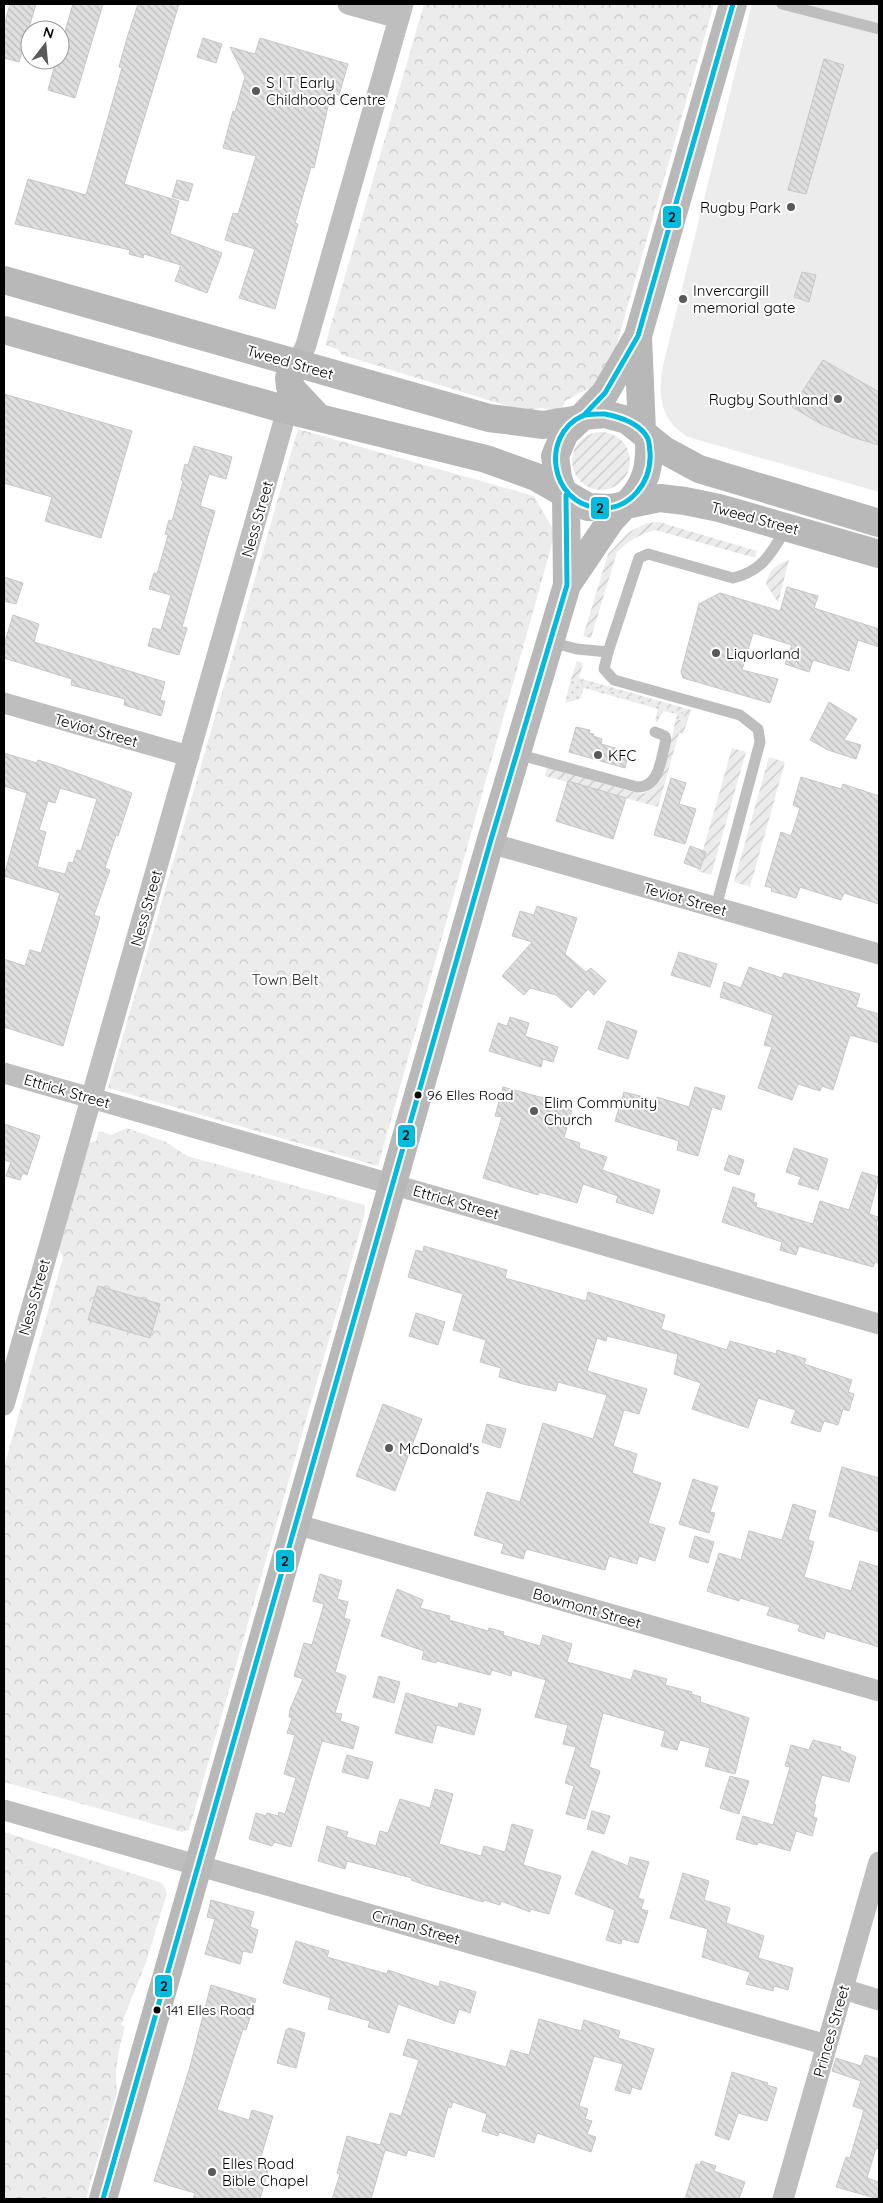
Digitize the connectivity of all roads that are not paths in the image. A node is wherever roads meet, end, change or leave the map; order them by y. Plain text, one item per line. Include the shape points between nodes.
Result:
1 (348, 4) edge
2 (733, 4) edge
3 (782, 4) edge
4 (401, 11) edge
5 (879, 29) edge
6 (4, 280) edge
7 (4, 330) edge
8 (638, 336) junction
9 (297, 364) junction
10 (287, 410) junction
11 (581, 417) junction
12 (320, 419) junction
13 (646, 435) junction
14 (564, 493) junction
15 (627, 503) junction
16 (879, 523) edge
17 (786, 527) junction
18 (879, 554) edge
19 (567, 585) junction
20 (550, 642) junction
21 (608, 652) junction
22 (4, 703) edge
23 (654, 732) dead end
24 (517, 754) junction
25 (189, 756) junction
26 (490, 843) junction
27 (716, 907) junction
28 (879, 954) edge
29 (4, 1073) edge
30 (91, 1098) junction
31 (393, 1184) junction
32 (879, 1324) edge
33 (4, 1405) edge
34 (295, 1524) junction
35 (879, 1691) edge
36 (4, 1810) edge
37 (879, 1862) edge
38 (198, 1865) junction
39 (843, 1989) junction
40 (879, 2000) edge
41 (827, 2045) junction
42 (103, 2199) edge
43 (783, 2199) edge

1 - 4 street
2 - 8 main road
3 - 5 lane
4 - 9 street via 306,345
6 - 9 main road, Tweed Street
7 - 10 main road, Tweed Street
8 - 11 main road via 605,393
8 - 13 main road
9 - 11 main road, Tweed Street via 507,422 544,425
9 - 12 main road via 290,378 290,387
10 - 12 main road, Tweed Street
10 - 25 street, Ness Street
11 - 13 main road, Tweed Street via 616,415
11 - 14 main road via 565,433 555,456
12 - 14 main road, Tweed Street via 486,459 523,472
13 - 15 main road via 648,473 643,485
13 - 16 main road, Tweed Street via 680,460 718,476
14 - 15 main road, Tweed Street via 588,507 599,509
14 - 19 main road
15 - 17 main road, Tweed Street via 660,498 685,500
15 - 19 main road via 611,520
17 - 18 main road, Tweed Street
17 - 21 lane via 774,550 759,568 733,578 648,554 639,558
19 - 20 main road
20 - 21 lane
20 - 24 main road
21 - 27 lane via 604,669 614,680 740,714 758,729 760,742
22 - 25 street, Teviot Street
23 - 24 lane via 661,733 666,740 656,777 645,787
24 - 26 main road
25 - 30 street, Ness Street
26 - 27 street, Teviot Street
26 - 31 main road
27 - 28 street, Teviot Street
29 - 30 street, Ettrick Street
30 - 31 street, Ettrick Street
30 - 33 street, Ness Street
31 - 32 street, Ettrick Street
31 - 34 main road
34 - 35 street, Bowmont Street
34 - 38 main road
36 - 38 street, Crinan Street
37 - 39 street, Princes Street
38 - 41 street, Crinan Street
38 - 42 main road
39 - 40 street
39 - 41 street, Princes Street
41 - 43 street, Princes Street

